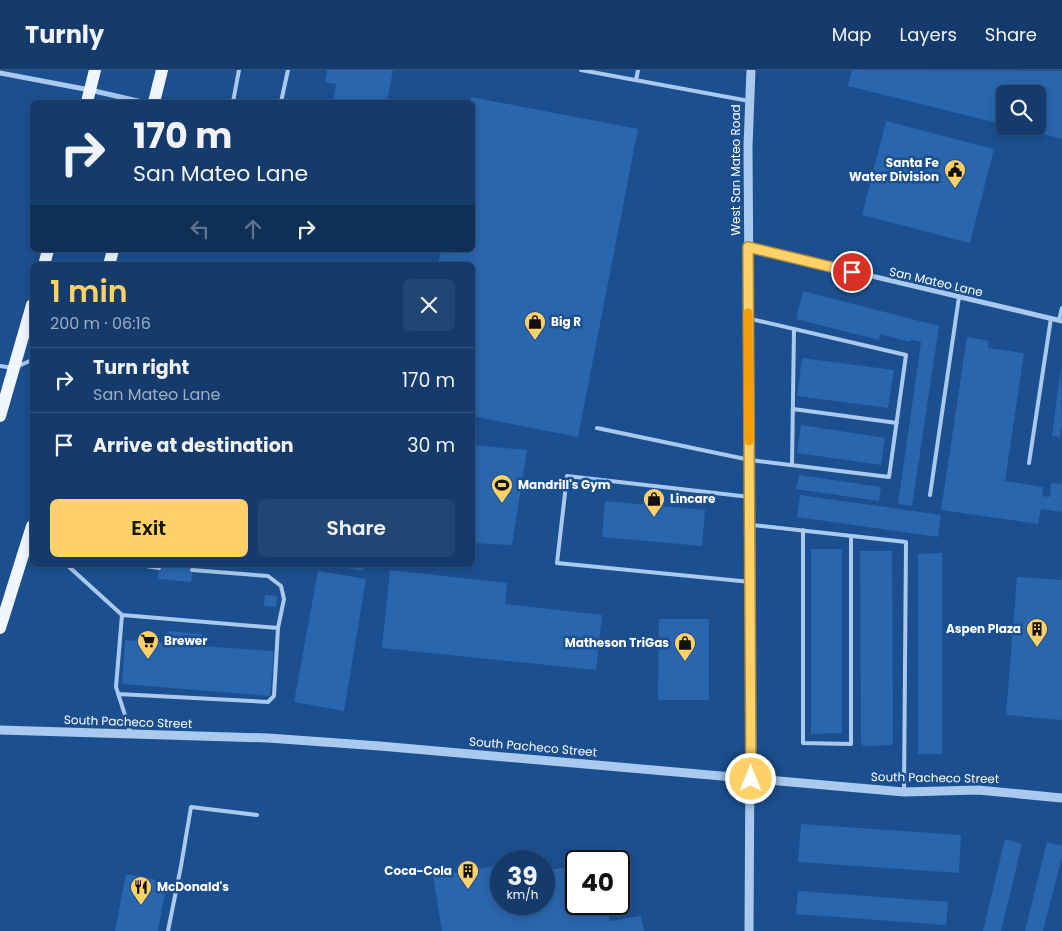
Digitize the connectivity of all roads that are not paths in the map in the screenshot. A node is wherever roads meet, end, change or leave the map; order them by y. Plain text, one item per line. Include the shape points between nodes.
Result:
1 (95, 70) edge
2 (162, 70) edge
3 (239, 70) edge
4 (288, 70) edge
5 (581, 70) edge
6 (638, 70) edge
7 (751, 70) edge
8 (0, 74) edge
9 (636, 80) junction
10 (90, 90) junction
11 (88, 100) edge
12 (133, 100) edge
13 (154, 100) edge
14 (233, 100) edge
15 (281, 100) edge
16 (749, 100) junction
17 (748, 247) junction
18 (959, 298) junction
19 (1062, 308) edge
20 (30, 312) edge
21 (748, 318) junction
22 (1051, 318) junction
23 (1060, 321) edge
24 (794, 330) junction
25 (30, 361) edge
26 (0, 366) edge
27 (14, 368) junction
28 (793, 409) junction
29 (0, 416) edge
30 (897, 424) junction
31 (597, 428) dead end
32 (750, 460) junction
33 (1028, 464) dead end
34 (792, 465) junction
35 (930, 495) dead end
36 (750, 497) junction
37 (750, 524) junction
38 (802, 530) junction
39 (30, 532) edge
40 (851, 536) junction
41 (69, 567) edge
42 (152, 567) edge
43 (159, 568) dead end
44 (192, 570) dead end
45 (751, 582) junction
46 (122, 615) junction
47 (0, 628) edge
48 (278, 628) junction
49 (118, 694) junction
50 (0, 730) edge
51 (131, 735) junction
52 (751, 779) junction
53 (904, 792) junction
54 (1062, 798) edge
55 (257, 815) dead end
56 (168, 931) edge
57 (749, 931) edge

1 - 10 main road
2 - 13 main road
3 - 14 lane
4 - 15 lane
5 - 9 lane
6 - 9 lane
7 - 16 street, West San Mateo Road
8 - 10 street
9 - 16 lane
10 - 11 main road
10 - 12 street
16 - 17 street, West San Mateo Road
17 - 18 street, San Mateo Lane
17 - 21 street, West San Mateo Road
18 - 22 street, San Mateo Lane
18 - 35 lane
19 - 23 lane
20 - 27 main road
21 - 24 lane
21 - 32 street, West San Mateo Road
22 - 23 street, San Mateo Lane
22 - 33 lane
24 - 28 lane
24 - 30 lane via 906,355
25 - 27 lane
26 - 27 lane
27 - 29 main road
28 - 30 lane
28 - 34 lane
30 - 34 lane via 889,477
31 - 32 lane
32 - 34 lane
32 - 36 street, West San Mateo Road
36 - 37 street, West San Mateo Road
36 - 45 lane via 567,476 557,563
37 - 38 lane
37 - 45 street, West San Mateo Road
38 - 40 lane
38 - 40 lane via 803,743 851,744
39 - 47 main road
40 - 53 lane via 906,542
41 - 46 lane
42 - 43 lane
44 - 48 lane via 268,576 281,586 284,599
45 - 52 street, West San Mateo Road
46 - 48 lane
46 - 49 lane
48 - 49 lane via 274,696 268,702
49 - 51 lane
50 - 51 street, South Pacheco Street
51 - 52 street, South Pacheco Street via 268,738
52 - 53 street, South Pacheco Street
52 - 57 street, West San Mateo Road
53 - 54 street, South Pacheco Street via 978,790
55 - 56 lane via 191,807

